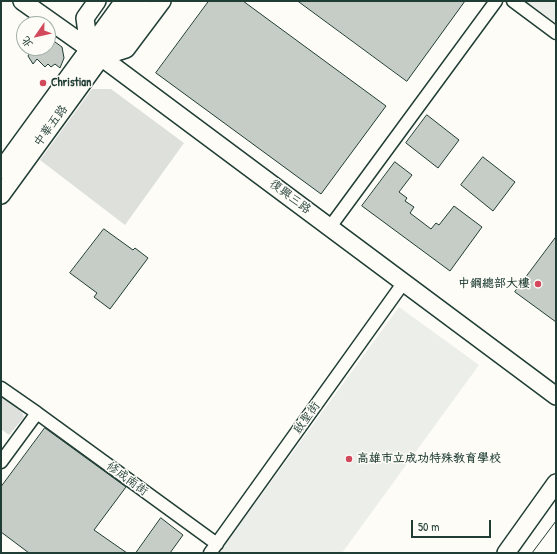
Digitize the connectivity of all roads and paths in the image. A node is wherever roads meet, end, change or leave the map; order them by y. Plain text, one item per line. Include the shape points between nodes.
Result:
1 (22, 1) edge
2 (97, 1) edge
3 (124, 1) edge
4 (142, 1) edge
5 (162, 1) edge
6 (496, 1) edge
7 (513, 1) edge
8 (556, 33) edge
9 (95, 52) junction
10 (1, 170) edge
11 (1, 195) edge
12 (330, 227) junction
13 (404, 282) junction
14 (1, 388) edge
15 (556, 396) edge
16 (36, 413) junction
17 (1, 462) edge
18 (556, 483) edge
19 (214, 549) edge
20 (506, 553) edge

1 - 9 street, 復興三路
2 - 9 street via 85,18
3 - 9 street, 中華五路
4 - 9 street, 中華五路
5 - 9 street via 126,49
6 - 12 street
7 - 8 street
9 - 10 street, 中華五路
9 - 11 street, 中華五路
9 - 12 street, 復興三路
12 - 13 street, 復興三路
13 - 15 street, 復興三路
13 - 19 street, 啟聖街
14 - 16 street, 修成南街
16 - 17 street
16 - 19 street, 修成南街
18 - 20 street

